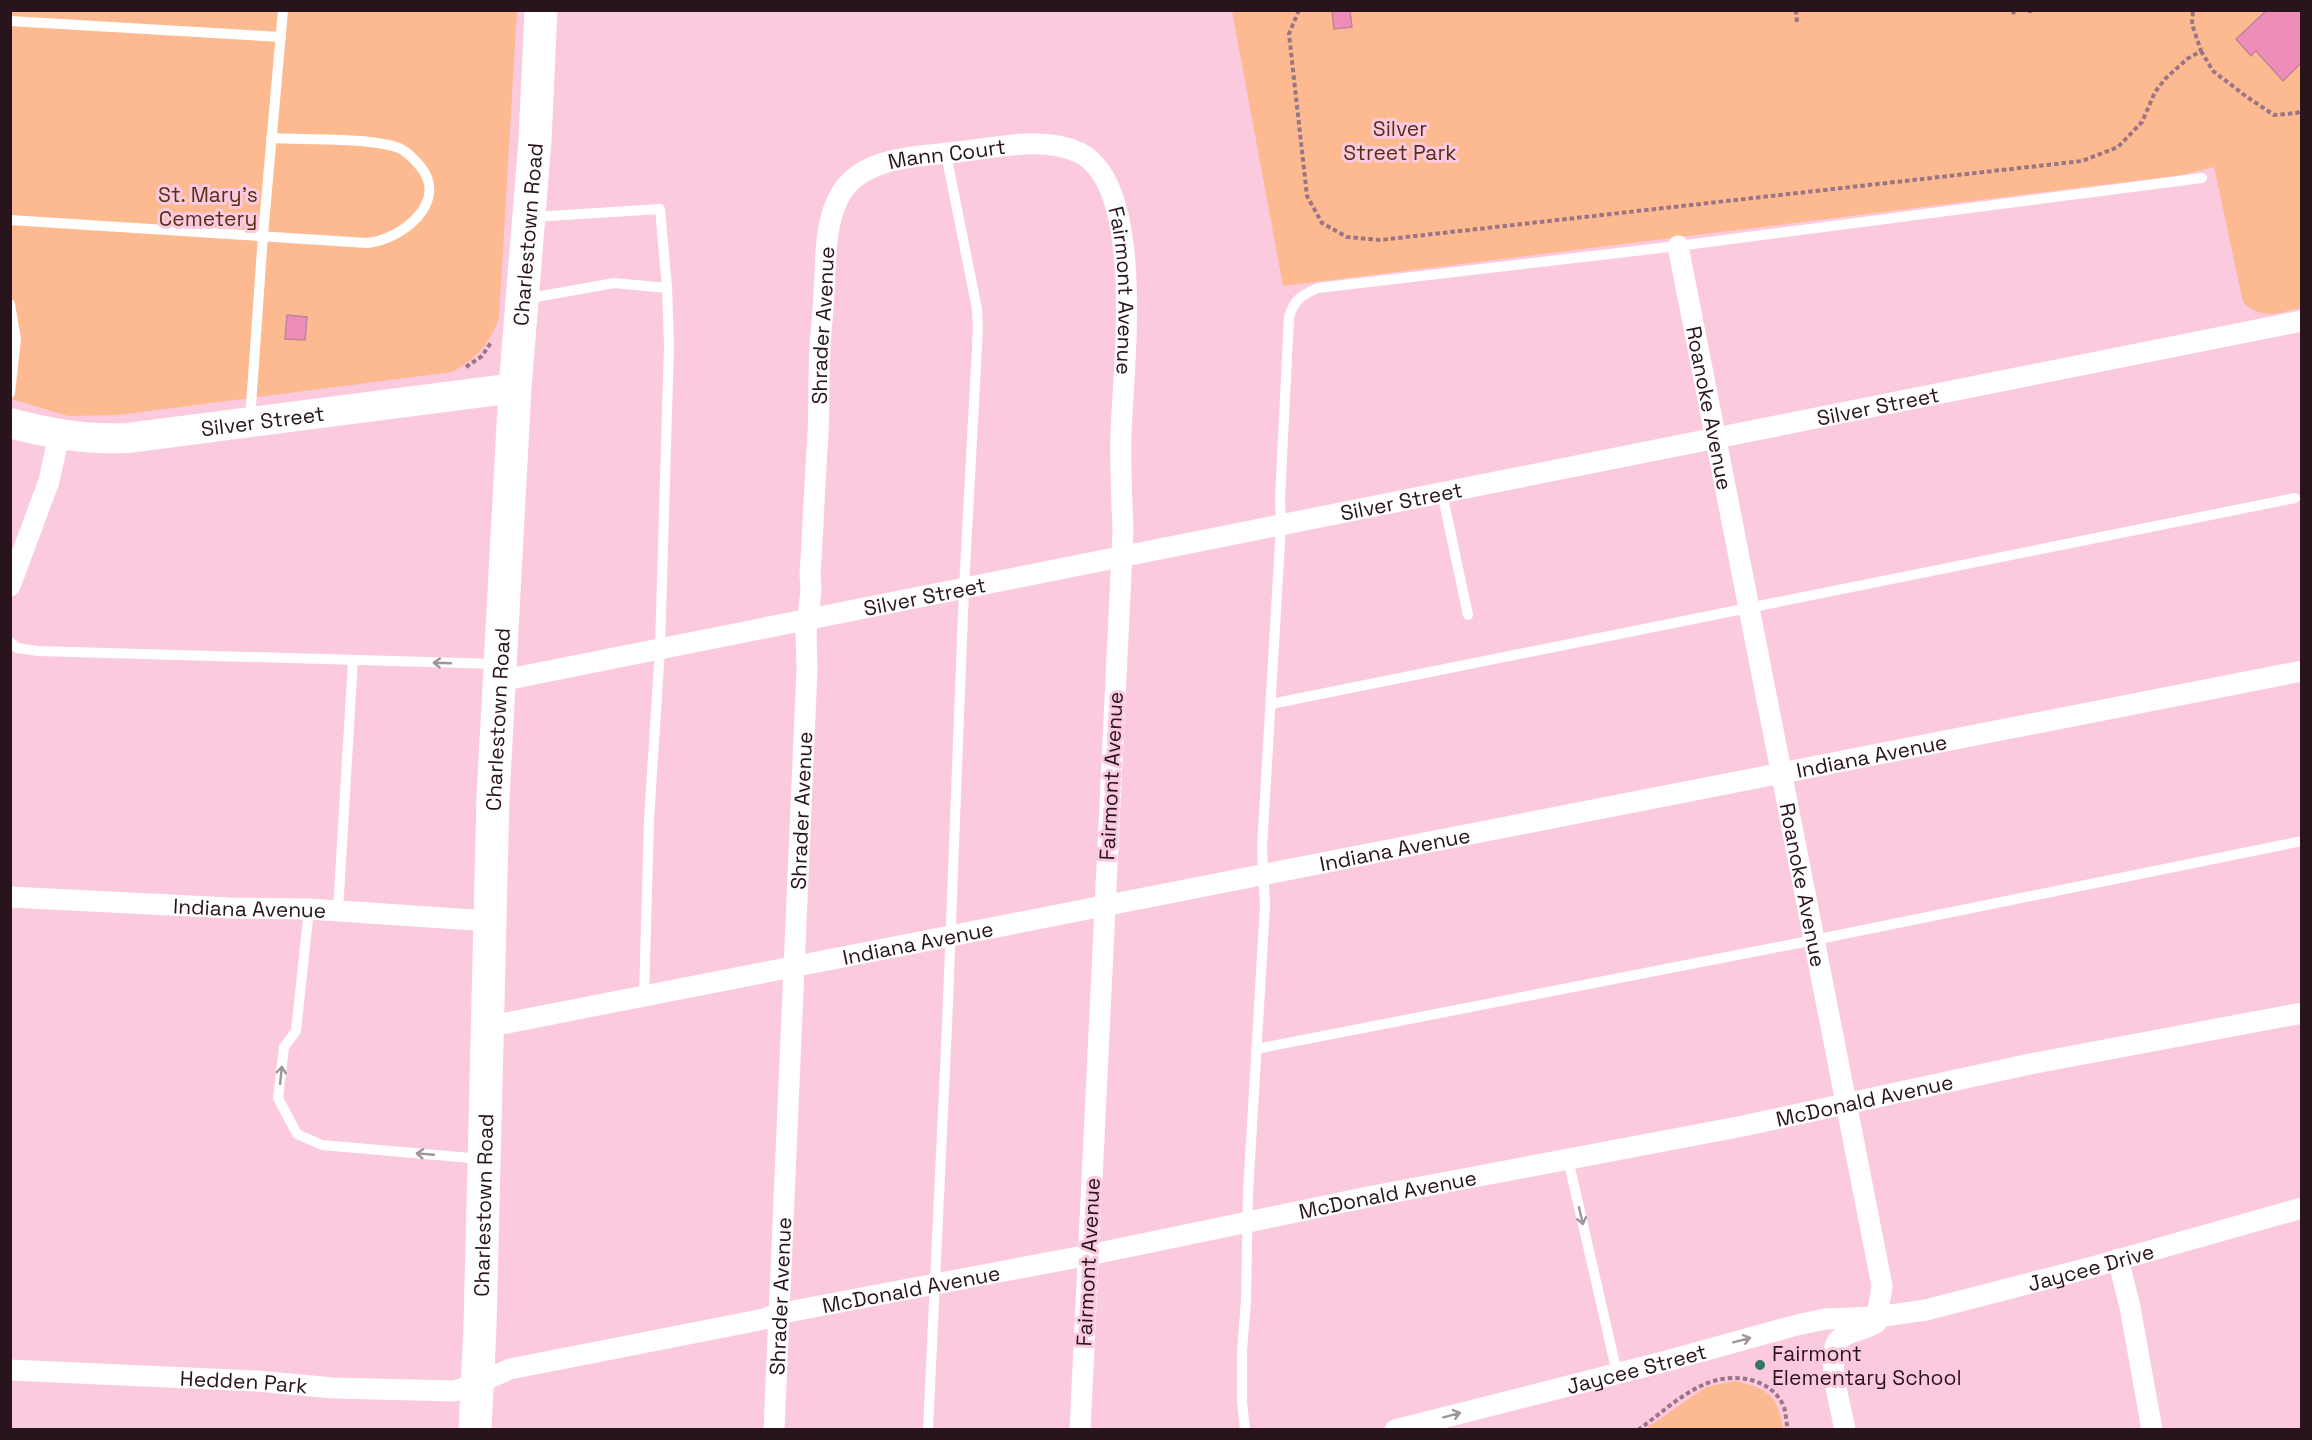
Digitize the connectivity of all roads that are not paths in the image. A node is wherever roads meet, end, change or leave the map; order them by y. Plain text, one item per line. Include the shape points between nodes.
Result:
1 (283, 10) edge
2 (541, 10) edge
3 (10, 21) edge
4 (280, 37) junction
5 (271, 138) junction
6 (1065, 148) joint
7 (946, 154) junction
8 (2202, 178) dead end
9 (839, 195) joint
10 (529, 218) junction
11 (10, 220) edge
12 (263, 235) junction
13 (1678, 246) junction
14 (667, 288) junction
15 (522, 299) junction
16 (10, 304) edge
17 (2301, 321) edge
18 (515, 388) junction
19 (10, 393) edge
20 (250, 422) junction
21 (10, 423) edge
22 (59, 435) junction
23 (1715, 438) junction
24 (1443, 493) junction
25 (2295, 498) dead end
26 (1281, 525) junction
27 (1121, 558) junction
28 (10, 586) edge
29 (964, 588) junction
30 (1749, 608) junction
31 (1468, 615) dead end
32 (809, 619) junction
33 (10, 642) edge
34 (660, 649) junction
35 (353, 660) junction
36 (2301, 671) edge
37 (500, 673) junction
38 (1271, 704) junction
39 (1781, 773) junction
40 (2301, 841) edge
41 (1264, 875) junction
42 (10, 897) edge
43 (1104, 906) junction
44 (309, 909) junction
45 (338, 911) junction
46 (489, 921) junction
47 (950, 936) junction
48 (1814, 940) junction
49 (795, 967) junction
50 (644, 996) junction
51 (2301, 1013) edge
52 (486, 1027) junction
53 (1256, 1049) junction
54 (1846, 1103) junction
55 (483, 1159) junction
56 (1568, 1159) junction
57 (2301, 1208) edge
58 (1246, 1223) junction
59 (1089, 1255) junction
60 (2118, 1259) junction
61 (936, 1284) junction
62 (779, 1315) junction
63 (1877, 1317) junction
64 (10, 1370) edge
65 (1617, 1373) junction
66 (476, 1384) junction
67 (475, 1430) edge
68 (774, 1430) edge
69 (928, 1430) edge
70 (1080, 1430) edge
71 (1245, 1430) edge
72 (1395, 1430) edge
73 (1845, 1430) edge
74 (2152, 1430) edge

1 - 4 lane
2 - 10 main road, Charlestown Road
3 - 4 lane
4 - 5 lane
5 - 12 lane
5 - 12 lane via 399,148 424,171 429,197 413,222 379,242
6 - 7 street, Mann Court via 1028,144
6 - 27 street, Fairmont Avenue via 1092,161 1102,172 1110,186 1122,235 1126,312
7 - 9 street, Mann Court via 876,165 861,172
7 - 29 lane via 978,328
8 - 13 lane
9 - 32 street, Shrader Avenue via 829,228 824,279
10 - 14 lane via 660,209
10 - 15 main road, Charlestown Road
11 - 12 lane
12 - 20 lane
13 - 23 street, Roanoke Avenue
13 - 26 lane via 1318,288 1301,295 1289,317
14 - 15 lane via 614,283
14 - 34 lane via 669,345
15 - 18 main road, Charlestown Road
16 - 19 lane via 16,339
17 - 23 street, Silver Street
18 - 20 main road, Silver Street
18 - 37 main road, Charlestown Road
20 - 22 main road, Silver Street via 128,438
21 - 22 main road, Silver Street
22 - 28 street via 49,482
23 - 24 street, Silver Street
23 - 30 street, Roanoke Avenue
24 - 26 street, Silver Street
24 - 31 lane
25 - 30 lane
26 - 27 street, Silver Street
26 - 38 lane
27 - 29 street, Silver Street
27 - 43 street, Fairmont Avenue
29 - 32 street, Silver Street
29 - 47 lane
30 - 38 lane
30 - 39 street, Roanoke Avenue
32 - 34 street, Silver Street
32 - 49 street, Shrader Avenue
33 - 35 lane via 17,648 38,651
34 - 37 street, Silver Street
34 - 50 lane via 649,820
37 -> 35 lane
35 - 45 lane
36 - 39 street, Indiana Avenue
37 - 46 main road, Charlestown Road
38 - 41 lane via 1262,847
39 - 41 street, Indiana Avenue
39 - 48 street, Roanoke Avenue
40 - 48 lane
41 - 43 street, Indiana Avenue
41 - 53 lane
42 - 44 street, Indiana Avenue
43 - 47 street, Indiana Avenue
43 - 59 street, Fairmont Avenue
44 - 45 street, Indiana Avenue
55 -> 44 lane via 322,1145 297,1134 278,1098 284,1047 296,1031
45 - 46 street, Indiana Avenue
46 - 52 main road, Charlestown Road
47 - 49 street, Indiana Avenue
47 - 61 lane
48 - 53 lane
48 - 54 street, Roanoke Avenue
49 - 50 street, Indiana Avenue
49 - 62 street, Shrader Avenue
50 - 52 street, Indiana Avenue
51 - 54 street, McDonald Avenue
52 - 55 main road, Charlestown Road
53 - 58 lane
54 - 56 street, McDonald Avenue
54 - 63 street, Roanoke Avenue via 1882,1286
55 - 66 main road, Charlestown Road
56 - 58 street, McDonald Avenue
56 -> 65 lane
57 - 60 street, Jaycee Drive
58 - 59 street, McDonald Avenue
58 - 71 lane via 1242,1401
59 - 61 street, McDonald Avenue
59 - 70 street, Fairmont Avenue
60 - 63 street, Jaycee Drive via 1926,1310
60 - 74 street
61 - 62 street, McDonald Avenue
61 - 69 lane
62 - 66 street, McDonald Avenue via 510,1369
62 - 68 street, Shrader Avenue
65 -> 63 street, Jaycee Street via 1797,1325 1825,1319
63 - 73 street via 1876,1323 1838,1341 1834,1349 1833,1365
64 - 66 street, Hedden Park via 333,1388 454,1391
72 -> 65 street, Jaycee Street
66 - 67 main road, Charlestown Road

